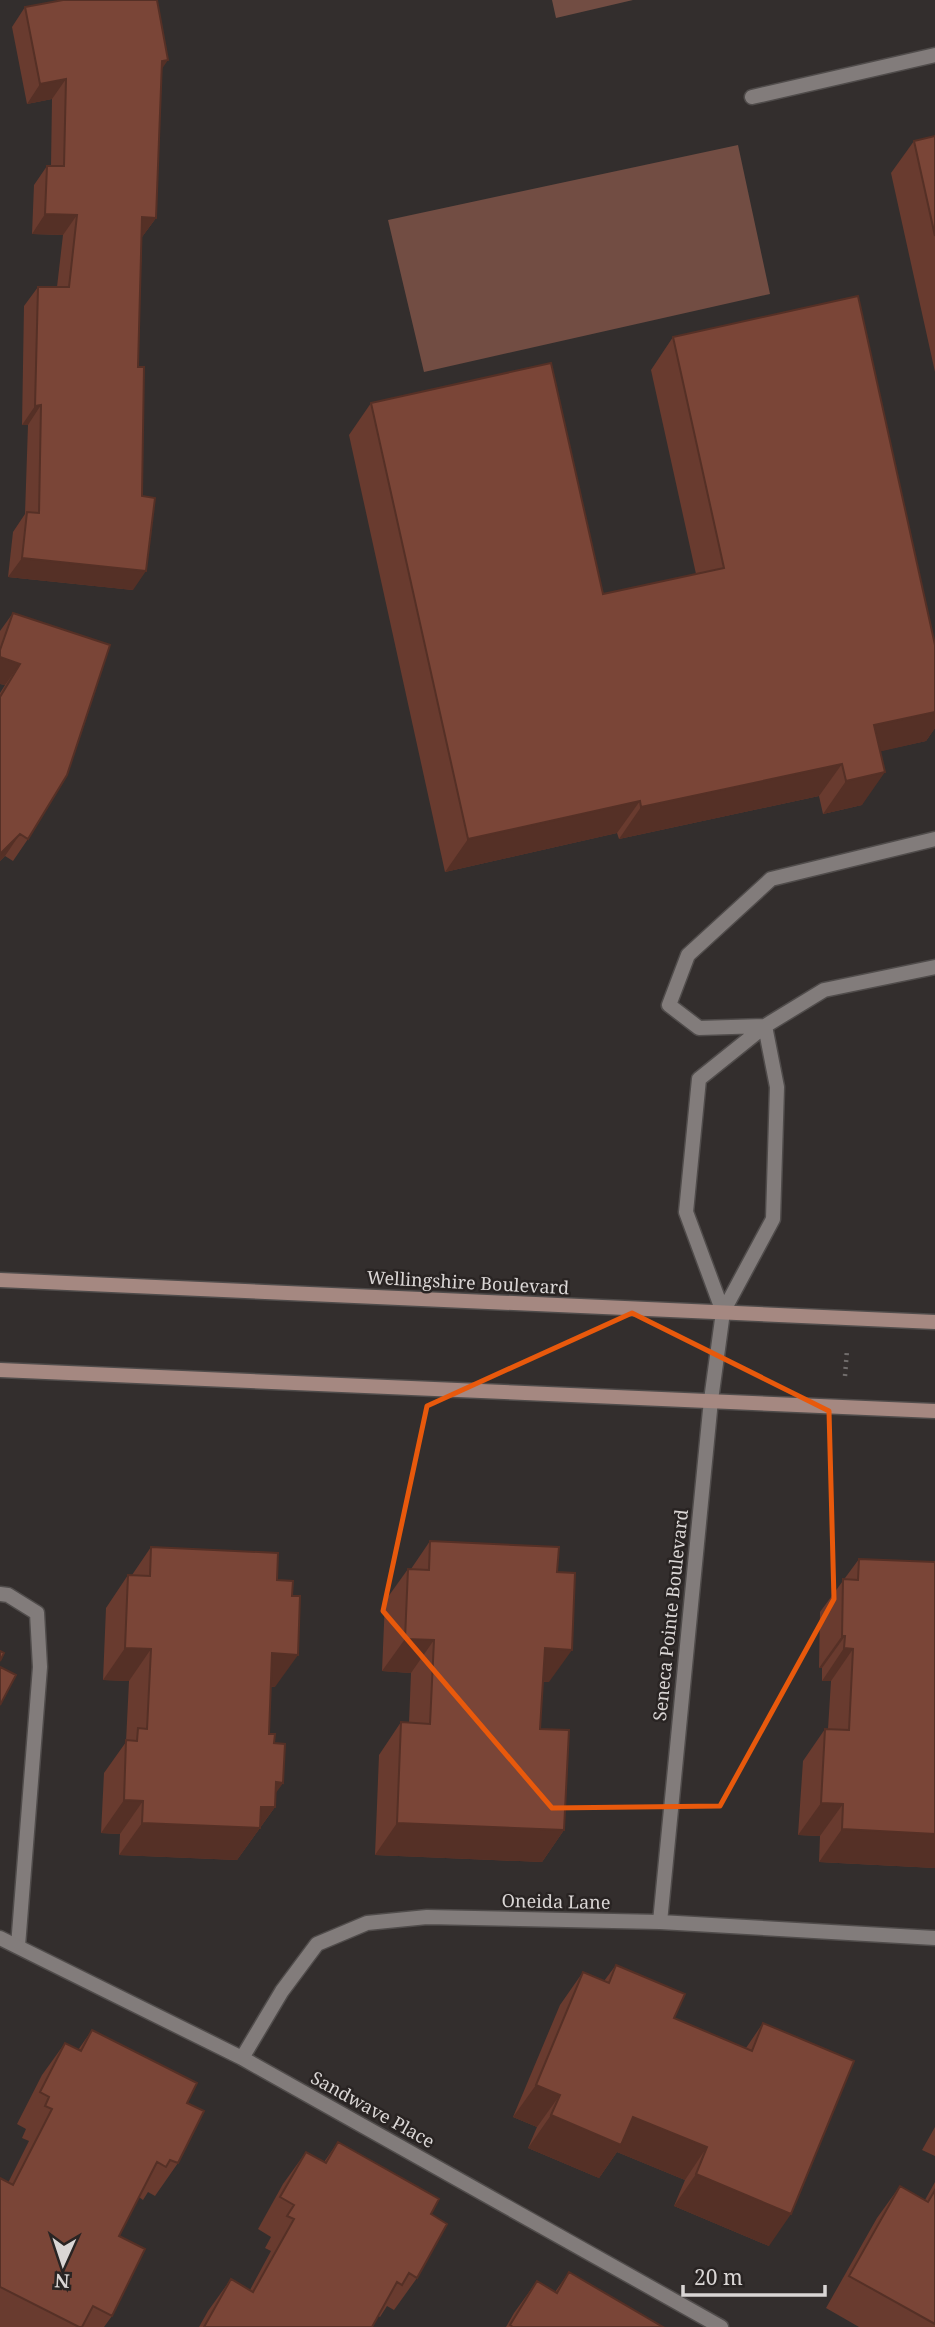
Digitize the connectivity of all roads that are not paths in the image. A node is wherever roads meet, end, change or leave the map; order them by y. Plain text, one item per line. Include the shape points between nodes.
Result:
1 (935, 55) edge
2 (752, 97) dead end
3 (935, 839) edge
4 (935, 967) edge
5 (765, 1026) junction
6 (0, 1280) edge
7 (723, 1312) junction
8 (935, 1322) edge
9 (0, 1370) edge
10 (711, 1400) junction
11 (935, 1411) edge
12 (0, 1594) edge
13 (660, 1922) junction
14 (0, 1937) edge
15 (935, 1938) edge
16 (18, 1946) junction
17 (242, 2058) junction
18 (721, 2327) edge

1 - 2 street
3 - 5 street via 771,879 688,956 669,1005 699,1028
4 - 5 street via 824,990
5 - 7 street via 777,1087 773,1219
5 - 7 street via 699,1079 686,1212
6 - 7 street, Wellingshire Boulevard
7 - 8 street, Wellingshire Boulevard
7 - 10 street, Seneca Pointe Boulevard
9 - 10 street
10 - 11 street
10 - 13 street, Seneca Pointe Boulevard
12 - 16 street via 37,1614 40,1667
13 - 15 street, Oneida Lane
13 - 17 street, Oneida Lane via 427,1917 368,1923 317,1944
14 - 16 street, Sandwave Place
16 - 17 street, Sandwave Place
17 - 18 street, Sandwave Place

